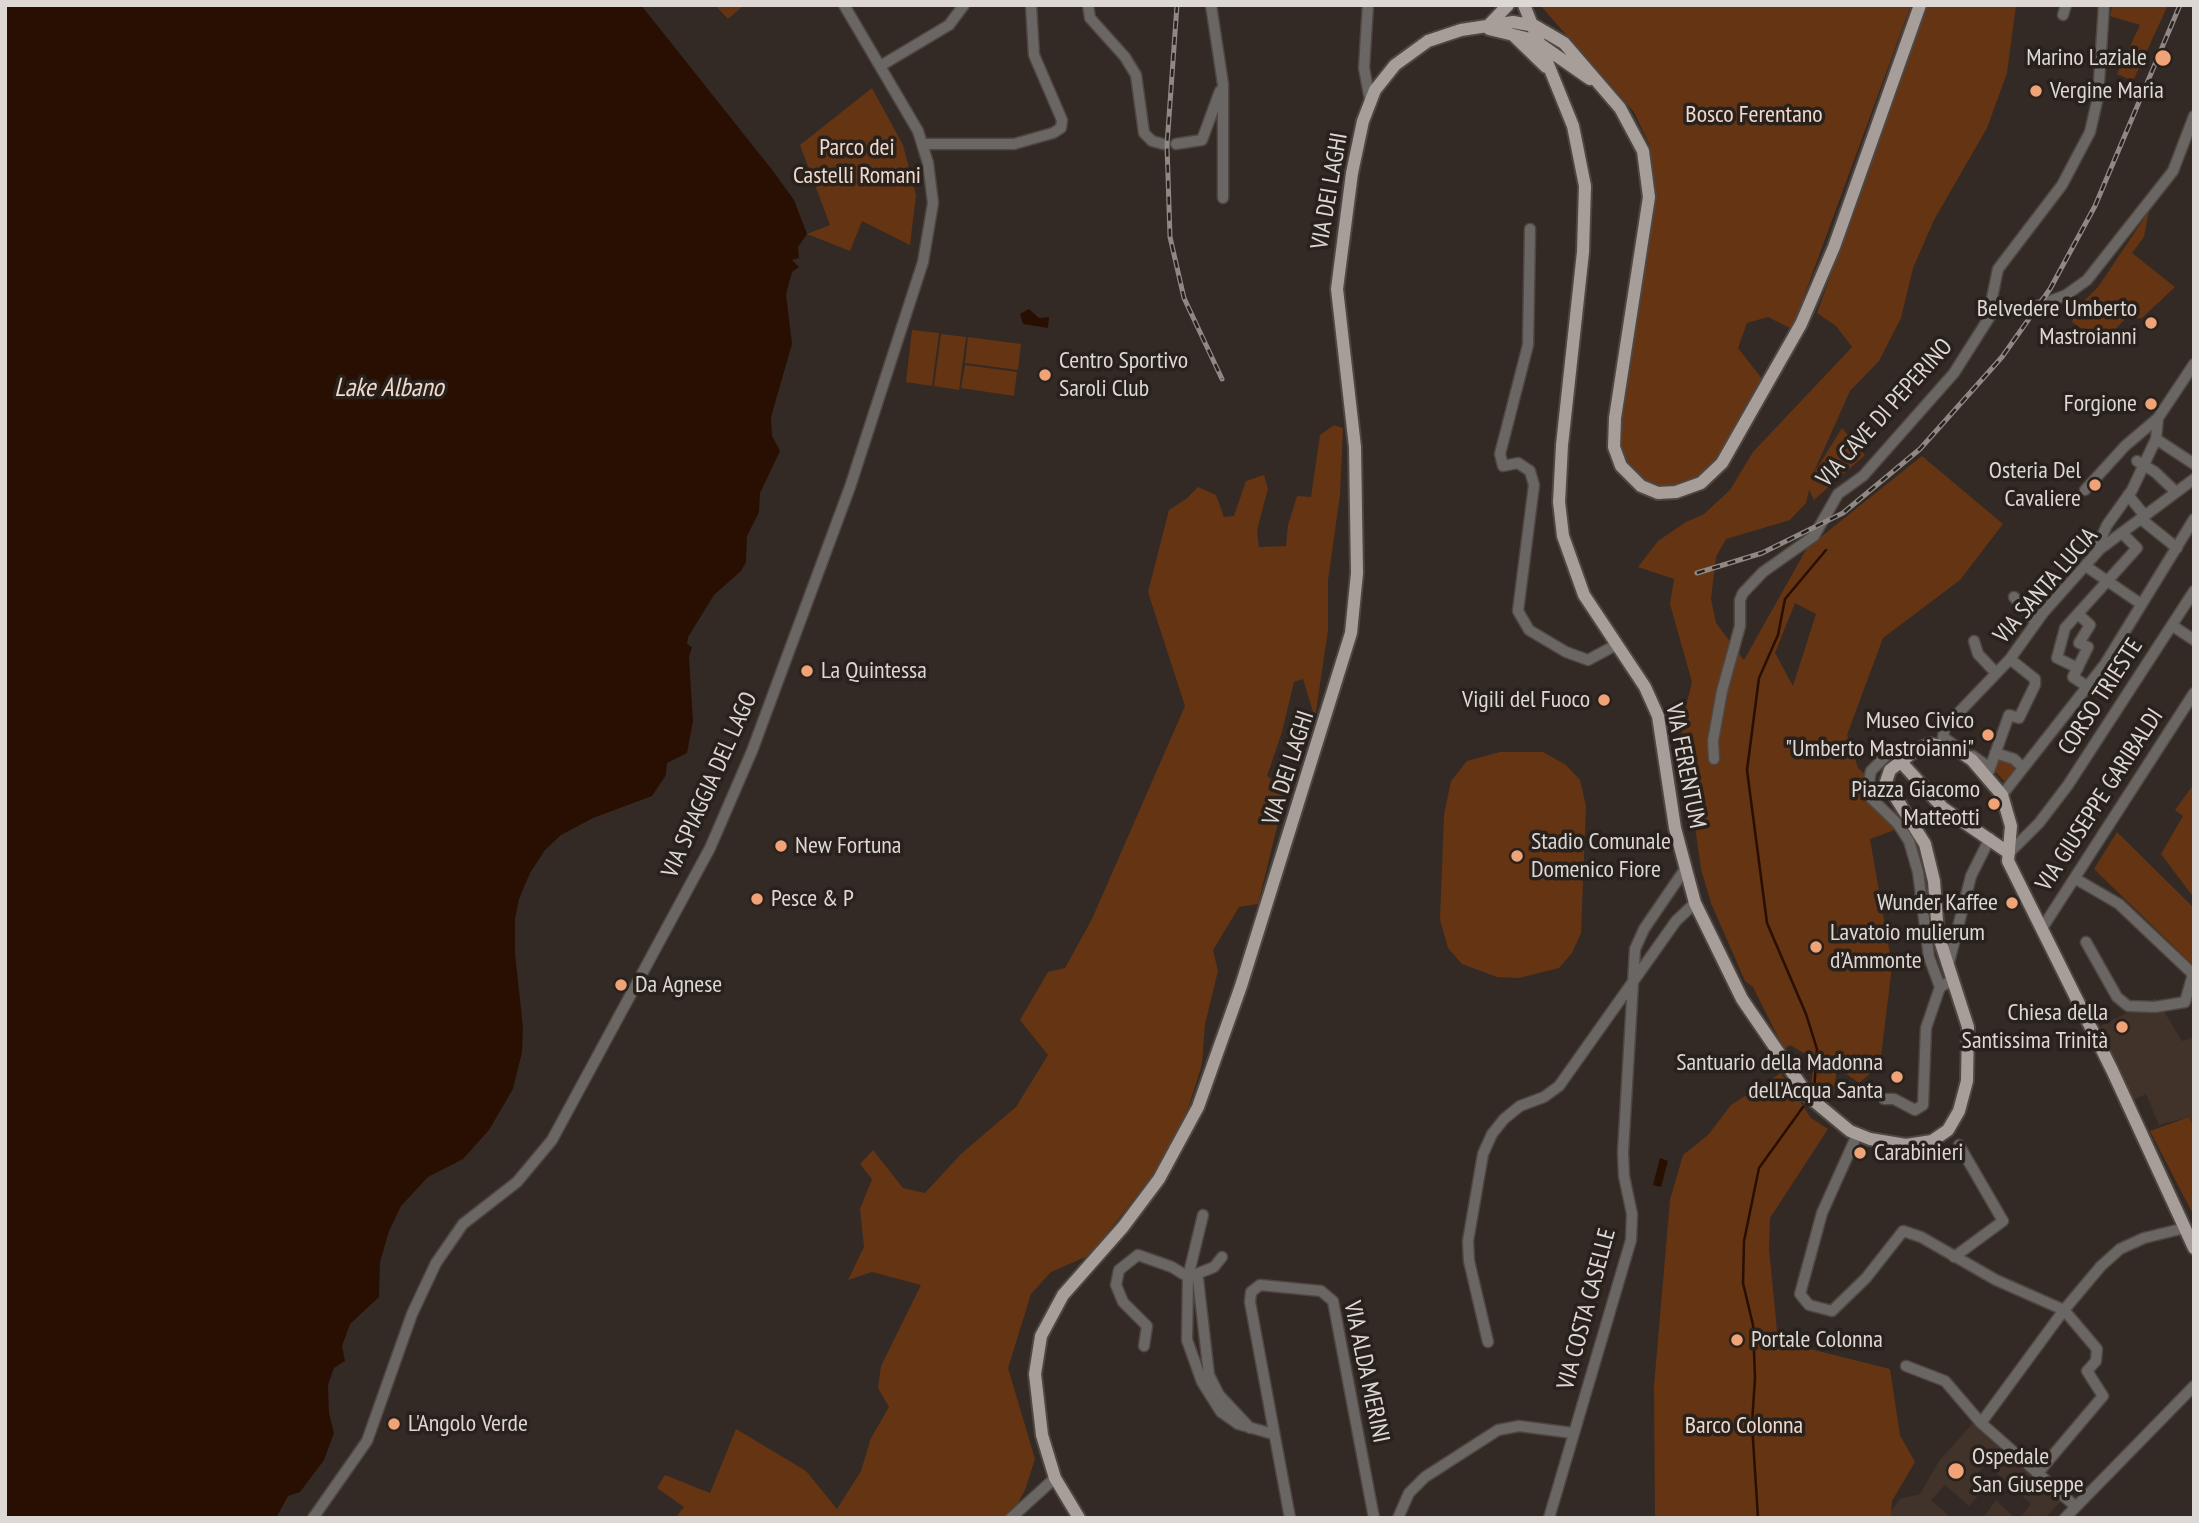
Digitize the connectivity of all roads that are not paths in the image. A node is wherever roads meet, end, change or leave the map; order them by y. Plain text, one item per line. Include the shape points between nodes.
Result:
1 (844, 5) edge
2 (964, 5) edge
3 (1031, 5) edge
4 (1088, 5) edge
5 (1211, 5) edge
6 (1368, 5) edge
7 (1508, 5) edge
8 (1524, 5) edge
9 (1531, 5) edge
10 (1920, 5) edge
11 (2104, 5) edge
12 (1483, 26) junction
13 (1535, 26) junction
14 (1504, 31) junction
15 (1564, 43) junction
16 (1542, 44) junction
17 (882, 65) junction
18 (1580, 72) junction
19 (1553, 74) junction
20 (1223, 84) junction
21 (1561, 95) junction
22 (1609, 95) junction
23 (1370, 100) junction
24 (2194, 116) edge
25 (923, 144) junction
26 (1163, 144) dead end
27 (1175, 145) dead end
28 (1223, 198) dead end
29 (1530, 229) dead end
30 (1994, 310) junction
31 (2194, 364) edge
32 (2158, 418) junction
33 (2156, 439) junction
34 (2141, 463) junction
35 (2194, 464) edge
36 (2194, 479) edge
37 (2085, 490) dead end
38 (2176, 492) junction
39 (2128, 495) junction
40 (2143, 517) junction
41 (2194, 519) edge
42 (2122, 533) junction
43 (2177, 548) junction
44 (2100, 549) junction
45 (2087, 567) junction
46 (2108, 581) junction
47 (2194, 591) edge
48 (2014, 597) dead end
49 (2141, 604) junction
50 (2078, 614) junction
51 (2036, 622) junction
52 (2173, 626) junction
53 (2194, 640) edge
54 (1974, 641) dead end
55 (1616, 645) junction
56 (2010, 659) junction
57 (2078, 668) junction
58 (1996, 673) junction
59 (2088, 687) junction
60 (2194, 693) edge
61 (1995, 753) junction
62 (1886, 755) dead end
63 (1714, 759) dead end
64 (1900, 761) junction
65 (2022, 767) junction
66 (1989, 773) junction
67 (2002, 795) junction
68 (1990, 838) junction
69 (2009, 853) junction
70 (1685, 869) junction
71 (2079, 880) junction
72 (1695, 903) junction
73 (2041, 930) junction
74 (2086, 942) dead end
75 (1947, 968) junction
76 (2193, 974) edge
77 (1946, 984) junction
78 (1633, 986) junction
79 (1796, 1079) junction
80 (1798, 1096) dead end
81 (1884, 1099) dead end
82 (1857, 1135) junction
83 (1959, 1145) dead end
84 (1203, 1214) dead end
85 (2185, 1228) junction
86 (2194, 1248) edge
87 (1222, 1256) dead end
88 (1954, 1257) junction
89 (1193, 1278) junction
90 (2064, 1310) junction
91 (1488, 1342) dead end
92 (1144, 1346) dead end
93 (1906, 1366) dead end
94 (2194, 1386) edge
95 (1981, 1423) junction
96 (1251, 1428) junction
97 (1573, 1433) junction
98 (1273, 1434) junction
99 (2037, 1474) junction
100 (1055, 1478) junction
101 (2075, 1506) junction
102 (313, 1518) edge
103 (1011, 1518) edge
104 (1079, 1518) edge
105 (1290, 1518) edge
106 (1374, 1518) edge
107 (1398, 1518) edge
108 (1549, 1518) edge
109 (2065, 1518) edge

1 - 17 street, VIA SPIAGGIA DEL LAGO
2 - 17 street via 949,25
3 - 25 street via 1033,51 1062,120 1060,130 1014,144
4 - 26 street via 1090,19 1136,75 1144,134
5 - 20 street
6 - 23 street via 1364,68
7 - 12 main road
8 - 13 main road, VIA FERENTUM
9 - 15 main road
10 - 22 main road, VIA DEI LAGHI via 1834,247 1796,333 1718,468 1698,485 1676,492 1654,492 1639,484 1621,466 1614,447 1649,192 1641,145
11 - 30 street, VIA CAVE DI PEPERINO via 2098,97 2090,132 2062,185 2001,263 1993,287
12 - 13 main road, VIA DEI LAGHI via 1513,22
12 - 14 main road, VIA DEI LAGHI
12 - 23 main road, VIA DEI LAGHI via 1445,34 1418,47 1384,76
13 - 15 main road, VIA DEI LAGHI
13 - 16 main road, VIA FERENTUM
14 - 16 main road, VIA DEI LAGHI
14 - 19 main road via 1531,50
15 - 22 main road, VIA DEI LAGHI
16 - 18 main road, VIA DEI LAGHI
16 - 19 main road, VIA FERENTUM
17 - 25 street, VIA SPIAGGIA DEL LAGO
18 - 21 main road via 1563,79
18 - 22 main road, VIA DEI LAGHI
19 - 21 main road, VIA FERENTUM
20 - 27 street via 1202,140
20 - 28 street
21 - 55 main road, VIA FERENTUM via 1580,152 1586,202 1563,427 1560,517 1580,587
23 - 100 main road, VIA DEI LAGHI via 1352,173 1337,289 1355,446 1357,582 1349,642 1237,999 1193,1118 1152,1191 1063,1296 1042,1331 1036,1361 1038,1405
24 - 30 street via 2173,171 2077,288 2040,304 2007,312
25 - 102 street, VIA SPIAGGIA DEL LAGO via 933,203 923,262 850,487 716,835 552,1140 517,1182 463,1224 436,1264 412,1314 367,1441
29 - 55 street via 1528,345 1500,454 1503,466 1518,463 1530,471 1534,485 1518,611 1529,630 1588,660
30 - 63 street, VIA CAVE DI PEPERINO via 1954,373 1868,471 1838,494 1814,536 1763,572 1743,593 1740,626 1713,741
31 - 32 street
32 - 33 street
32 - 37 street
33 - 34 street
33 - 35 street
34 - 38 street
34 - 39 street
36 - 38 street, VIA SANTA LUCIA
38 - 40 street, VIA SANTA LUCIA
39 - 40 street
39 - 44 street via 2107,524
40 - 42 street, VIA SANTA LUCIA
40 - 43 street
41 - 43 street
42 - 44 street, VIA SANTA LUCIA
42 - 46 street via 2137,548
43 - 49 street
44 - 45 street, VIA SANTA LUCIA
45 - 46 street
45 - 51 street, VIA SANTA LUCIA
46 - 49 street
46 - 50 street
47 - 52 street, CORSO TRIESTE
48 - 51 street
49 - 59 street
50 - 57 street via 2090,625 2079,643 2088,647
50 - 57 street via 2065,628 2057,658
51 - 56 street, VIA SANTA LUCIA
52 - 53 street
52 - 69 street, CORSO TRIESTE via 2068,785
54 - 58 street via 1978,654
55 - 70 main road, VIA FERENTUM via 1645,687 1658,716
56 - 58 street, VIA SANTA LUCIA
56 - 61 street via 2036,682 2019,719 2009,715
57 - 59 street via 2073,677
58 - 66 street, VIA SANTA LUCIA via 1942,734
59 - 65 street
60 - 71 street, VIA GIUSEPPE GARIBALDI
61 - 65 street
61 - 66 street
62 - 77 street via 1871,771 1868,788 1872,799 1909,841 1918,870 1929,957
64 - 66 main road via 1923,746 1944,745
64 - 68 main road via 1942,808
64 - 75 main road, VIA FERENTUM via 1889,772 1887,786 1916,827 1929,856
65 - 67 street
66 - 67 main road
67 - 69 main road via 2011,826
68 - 69 main road
68 - 75 street via 1971,876
69 - 73 main road via 2008,861
70 - 72 main road, VIA FERENTUM
70 - 78 street, VIA COSTA CASELLE via 1638,941
71 - 73 street, VIA GIUSEPPE GARIBALDI
71 - 76 street via 2119,904
72 - 78 street via 1676,920
72 - 79 main road, VIA FERENTUM via 1748,1009
73 - 85 main road
74 - 76 street via 2117,997 2127,1006 2185,1002
75 - 77 main road, VIA FERENTUM
77 - 81 street via 1926,1028 1923,1105 1915,1110
77 - 82 main road, VIA FERENTUM via 1964,1012 1970,1049 1967,1082 1954,1121 1937,1139 1919,1145
78 - 91 street via 1559,1086 1504,1119 1483,1154 1468,1241
78 - 97 street, VIA COSTA CASELLE via 1622,1152 1632,1214 1631,1240
79 - 80 street via 1792,1087
79 - 82 main road, VIA FERENTUM via 1821,1109
82 - 88 street via 1822,1213 1800,1294 1809,1305 1832,1311 1866,1278 1903,1231
83 - 88 street via 2003,1221
84 - 89 street
85 - 86 main road
85 - 90 street via 2120,1248
87 - 89 street via 1214,1267
88 - 90 street
89 - 92 street via 1142,1256 1133,1257 1118,1272 1120,1297 1147,1328
89 - 96 street via 1209,1375 1219,1395
89 - 96 street via 1186,1335 1194,1363 1221,1412
90 - 95 street
90 - 99 street via 2097,1349 2096,1361 2087,1371 2103,1396
93 - 95 street via 1945,1381
94 - 101 street
95 - 99 street
96 - 98 street
97 - 107 street via 1519,1426 1501,1429 1425,1476 1409,1493
97 - 108 street, VIA COSTA CASELLE
98 - 105 street, VIA ALDA MERINI
98 - 106 street, VIA ALDA MERINI via 1251,1292 1268,1284 1325,1292 1335,1307
99 - 101 street
100 - 103 street
100 - 104 main road, VIA DEI LAGHI
101 - 109 street

